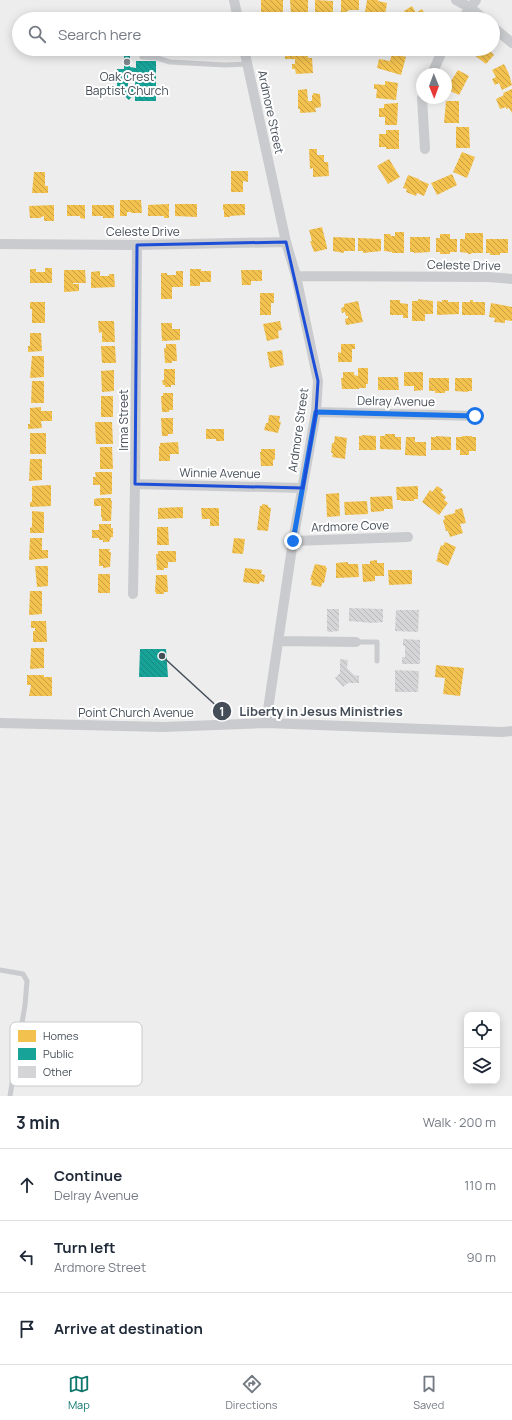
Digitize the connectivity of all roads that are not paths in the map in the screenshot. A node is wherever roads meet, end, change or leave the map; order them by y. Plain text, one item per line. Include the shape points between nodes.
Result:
1 (234, 0) edge
2 (456, 0) edge
3 (473, 4) edge
4 (237, 12) edge
5 (500, 33) edge
6 (512, 43) edge
7 (246, 56) edge
8 (440, 56) edge
9 (142, 57) dead end
10 (248, 64) junction
11 (435, 68) edge
12 (422, 104) edge
13 (425, 149) dead end
14 (286, 242) junction
15 (0, 244) edge
16 (137, 245) junction
17 (296, 276) junction
18 (512, 279) edge
19 (316, 412) junction
20 (475, 416) dead end
21 (136, 484) junction
22 (303, 488) junction
23 (408, 537) dead end
24 (293, 541) junction
25 (133, 594) dead end
26 (278, 641) junction
27 (356, 642) joint
28 (377, 661) dead end
29 (0, 723) edge
30 (266, 723) junction
31 (512, 731) edge
32 (0, 970) edge
33 (22, 1022) edge
34 (12, 1086) edge
35 (10, 1096) edge

1 - 4 street
2 - 3 street
5 - 6 street
7 - 10 street, Ardmore Street
8 - 11 street
9 - 10 lane via 170,62
10 - 14 street, Ardmore Street
12 - 13 street
14 - 16 street, Celeste Drive
14 - 17 street, Ardmore Street
15 - 16 street, Celeste Drive
16 - 21 street, Irma Street
17 - 18 street, Celeste Drive
17 - 19 street, Ardmore Street via 318,381
19 - 20 street, Delray Avenue
19 - 22 street, Ardmore Street
21 - 22 street, Winnie Avenue
21 - 25 street, Irma Street
22 - 24 street, Ardmore Street
23 - 24 street, Ardmore Cove
24 - 26 street, Ardmore Street
26 - 27 street
26 - 30 street, Ardmore Street
27 - 28 lane via 377,642
29 - 30 street, Point Church Avenue via 163,727
30 - 31 street, Point Church Avenue
32 - 33 lane via 23,974 27,981
34 - 35 lane

